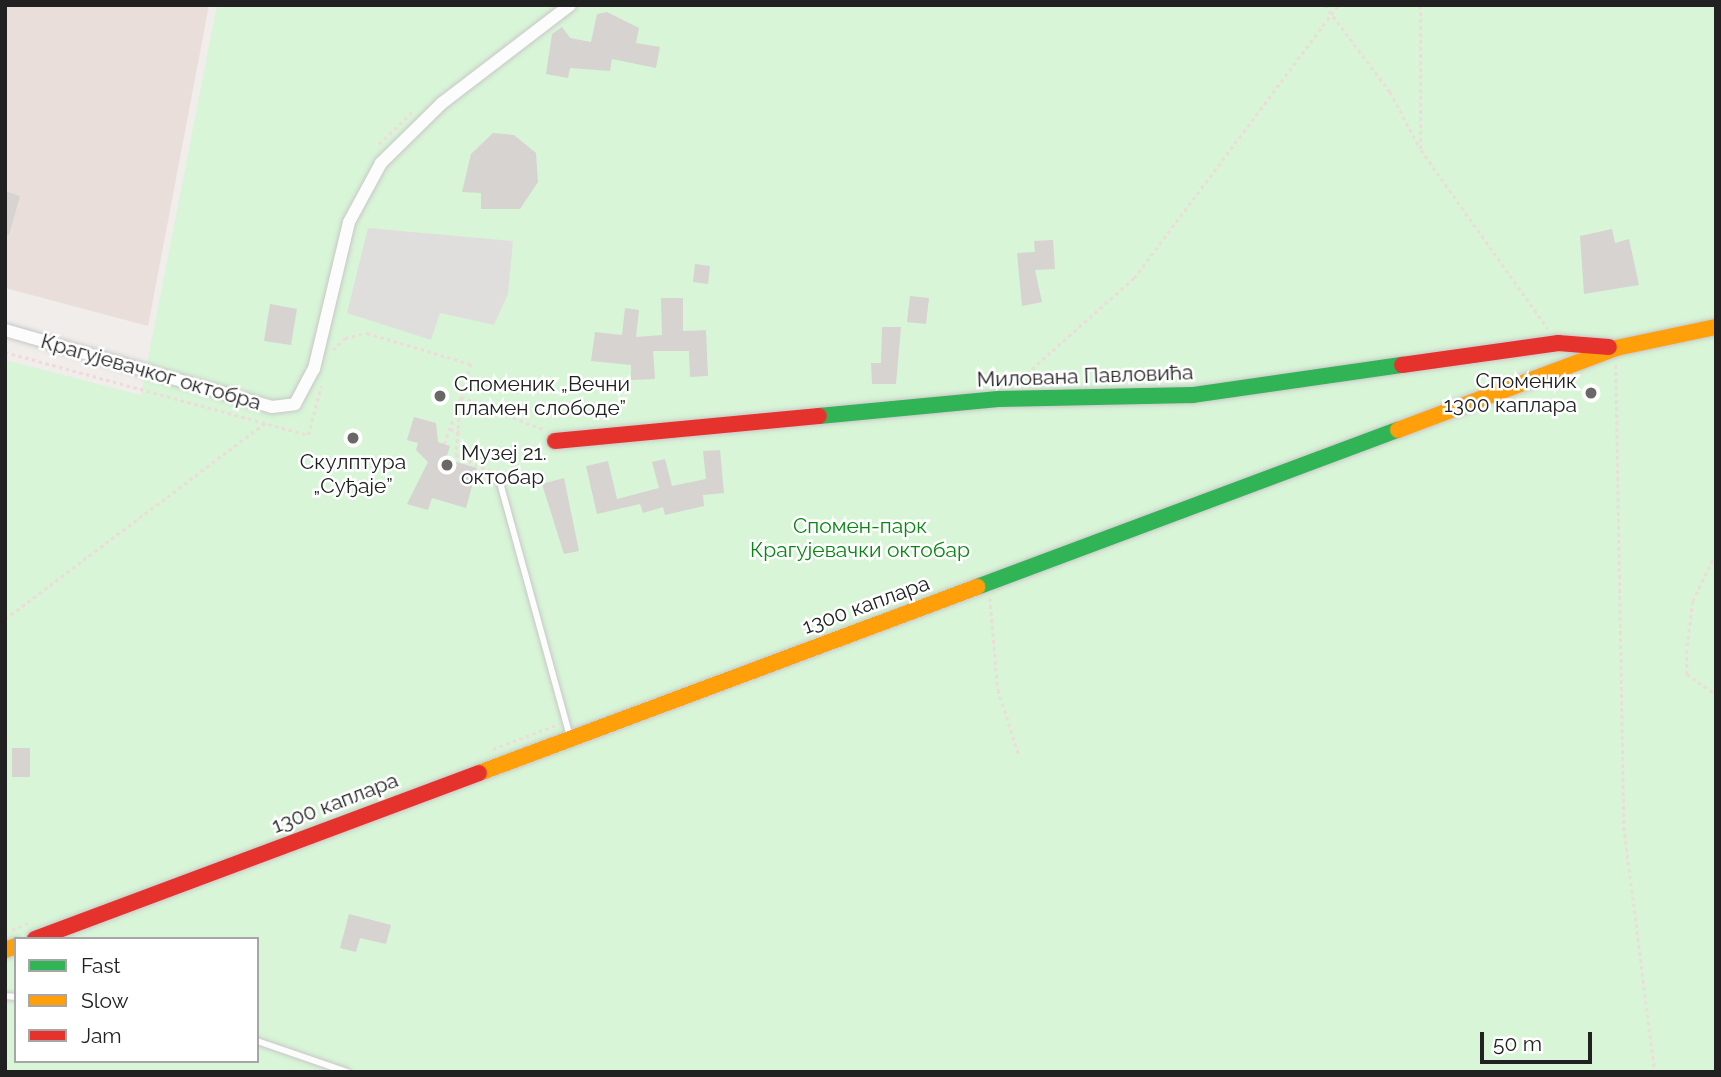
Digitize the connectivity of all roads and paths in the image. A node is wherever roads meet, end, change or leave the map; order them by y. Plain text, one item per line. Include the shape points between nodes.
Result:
1 (570, 5) edge
2 (1325, 5) edge
3 (1339, 5) edge
4 (1421, 5) edge
5 (1332, 13) junction
6 (417, 108) dead end
7 (376, 149) dead end
8 (1421, 150) junction
9 (1716, 327) edge
10 (5, 330) edge
11 (1558, 343) junction
12 (1616, 348) junction
13 (5, 352) edge
14 (328, 361) dead end
15 (325, 372) dead end
16 (461, 397) junction
17 (998, 399) junction
18 (265, 423) junction
19 (450, 429) junction
20 (462, 433) junction
21 (562, 440) joint
22 (444, 444) dead end
23 (499, 479) joint
24 (1716, 554) edge
25 (991, 581) junction
26 (5, 619) edge
27 (1716, 694) edge
28 (570, 737) junction
29 (1019, 755) dead end
30 (41, 937) edge
31 (259, 1042) edge
32 (346, 1072) edge
33 (1655, 1072) edge

1 - 10 street, Крагујевачког октобра via 393,147 349,222 314,369 289,407
2 - 5 path
3 - 5 path
4 - 8 path
5 - 8 path via 1390,92
5 - 17 path via 1133,278
6 - 7 path
8 - 11 path
9 - 12 main road, 1300 каплара
11 - 12 main road, Милована Павловића
11 - 17 main road, Милована Павловића via 1192,395
12 - 25 main road, 1300 каплара
12 - 33 path via 1624,827
13 - 18 path
14 - 16 path via 345,338 367,333 471,364
15 - 18 path via 308,435
16 - 19 path
16 - 20 path
16 - 21 path
17 - 21 main road, Милована Павловића
18 - 26 path
19 - 20 path
19 - 22 path
20 - 23 path via 456,455 486,466
23 - 28 lane
24 - 27 path via 1693,601 1687,650 1687,674
25 - 28 main road, 1300 каплара
25 - 29 path via 993,661
28 - 30 main road, 1300 каплара
31 - 32 lane

